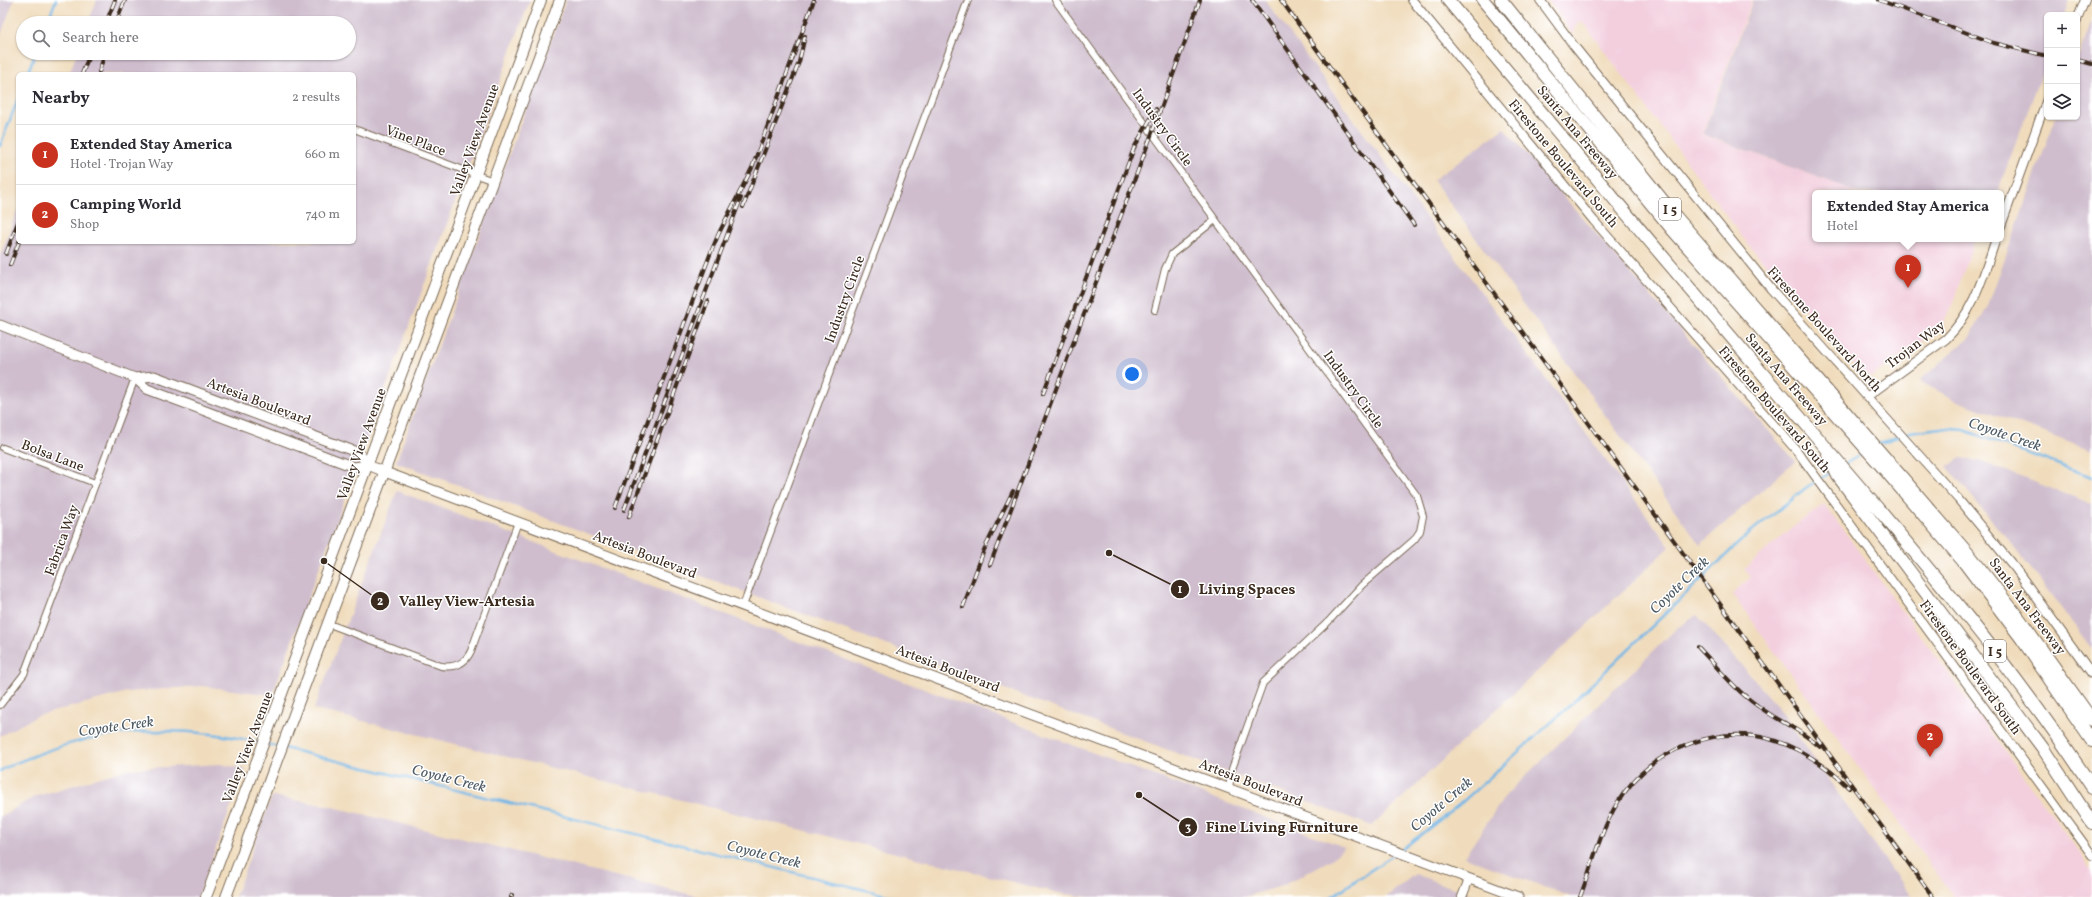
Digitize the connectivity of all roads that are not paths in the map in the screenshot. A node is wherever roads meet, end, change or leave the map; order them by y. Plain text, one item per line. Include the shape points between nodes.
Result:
1 (541, 0) edge
2 (560, 0) edge
3 (968, 0) edge
4 (1055, 0) edge
5 (1412, 0) edge
6 (1448, 0) edge
7 (1483, 0) edge
8 (1501, 0) edge
9 (1540, 0) edge
10 (2085, 0) edge
11 (2080, 12) edge
12 (2044, 108) edge
13 (356, 130) edge
14 (476, 175) junction
15 (493, 181) junction
16 (2004, 218) edge
17 (1215, 220) junction
18 (1995, 242) edge
19 (1155, 310) dead end
20 (424, 313) junction
21 (442, 319) junction
22 (0, 325) edge
23 (135, 378) junction
24 (1868, 396) junction
25 (1842, 415) junction
26 (1824, 445) junction
27 (3, 448) dead end
28 (368, 465) junction
29 (1889, 468) junction
30 (385, 472) junction
31 (95, 483) junction
32 (518, 522) junction
33 (743, 606) junction
34 (329, 624) junction
35 (2092, 674) edge
36 (0, 705) edge
37 (2092, 720) edge
38 (2092, 741) edge
39 (2092, 787) edge
40 (1229, 788) junction
41 (2092, 822) edge
42 (2092, 855) edge
43 (1469, 879) junction
44 (206, 897) edge
45 (226, 897) edge
46 (1462, 897) edge
47 (1518, 897) edge

1 - 14 main road, Valley View Avenue
2 - 15 main road
3 - 33 street, Industry Circle
4 - 17 street, Industry Circle
5 - 42 street, Firestone Boulevard South via 1594,221 1806,463
6 - 26 highway, Santa Ana Freeway / I 5 via 1657,251
7 - 25 highway via 1672,229
8 - 25 highway, Santa Ana Freeway / I 5 via 1676,217
9 - 24 street, Firestone Boulevard North via 1574,46 1771,289
10 - 11 street
12 - 16 street
13 - 14 street, Vine Place
14 - 15 street, Vine Place
14 - 20 main road, Valley View Avenue
15 - 21 main road
17 - 19 street via 1172,254 1165,269
17 - 40 street, Industry Circle via 1417,496 1423,516 1420,531 1414,540 1362,585 1328,622 1263,683 1232,769
18 - 24 street, Trojan Way via 1972,304 1956,329
20 - 21 main road
20 - 28 main road, Valley View Avenue
21 - 30 main road
22 - 23 main road, Artesia Boulevard
23 - 28 main road, Artesia Boulevard via 147,389 354,467
23 - 28 main road, Artesia Boulevard via 154,376 359,454
23 - 31 street, Fabrica Way
24 - 35 street, Firestone Boulevard North via 2014,568
25 - 29 highway, Santa Ana Freeway / I 5
26 - 39 highway, Santa Ana Freeway / I 5 via 1928,567 2028,694
26 - 41 highway via 1838,476 2042,747
27 - 31 street, Bolsa Lane
28 - 30 main road, Artesia Boulevard
28 - 44 main road, Valley View Avenue
29 - 37 highway, Santa Ana Freeway / I 5 via 1971,557 2017,615
29 - 38 highway via 1989,595 2055,685
30 - 32 main road, Artesia Boulevard
30 - 34 main road
31 - 36 street, Fabrica Way via 24,674
32 - 33 main road, Artesia Boulevard
32 - 34 street via 471,651 467,660 457,666 441,666
33 - 40 main road, Artesia Boulevard
34 - 45 main road
40 - 43 main road, Artesia Boulevard
43 - 46 street
43 - 47 main road, Artesia Boulevard

